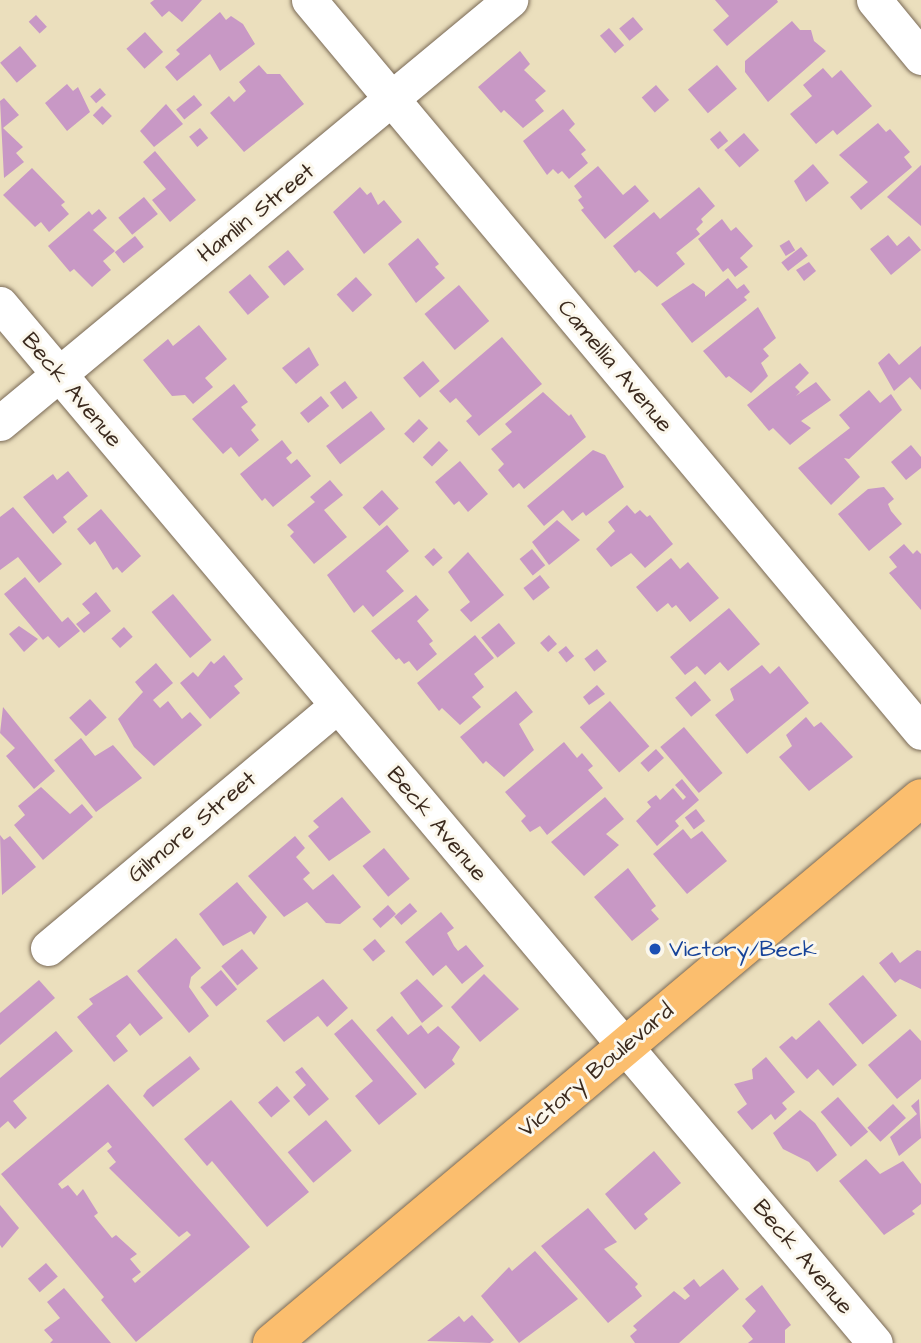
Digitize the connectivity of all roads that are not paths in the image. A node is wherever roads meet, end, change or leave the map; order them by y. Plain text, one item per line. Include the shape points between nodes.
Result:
1 (309, 0) edge
2 (510, 0) edge
3 (874, 0) edge
4 (921, 57) edge
5 (393, 100) junction
6 (0, 304) edge
7 (59, 373) junction
8 (0, 424) edge
9 (337, 706) junction
10 (921, 732) edge
11 (921, 798) edge
12 (47, 948) dead end
13 (624, 1047) junction
14 (272, 1343) edge
15 (875, 1343) edge

1 - 5 street, Camellia Avenue
2 - 5 street, Hamlin Street
3 - 4 street
5 - 7 street, Hamlin Street
5 - 10 street, Camellia Avenue
6 - 7 street, Beck Avenue
7 - 8 street, Hamlin Street
7 - 9 street, Beck Avenue
9 - 12 street, Gilmore Street
9 - 13 street, Beck Avenue
11 - 13 main road, Victory Boulevard
13 - 14 main road, Victory Boulevard
13 - 15 street, Beck Avenue

